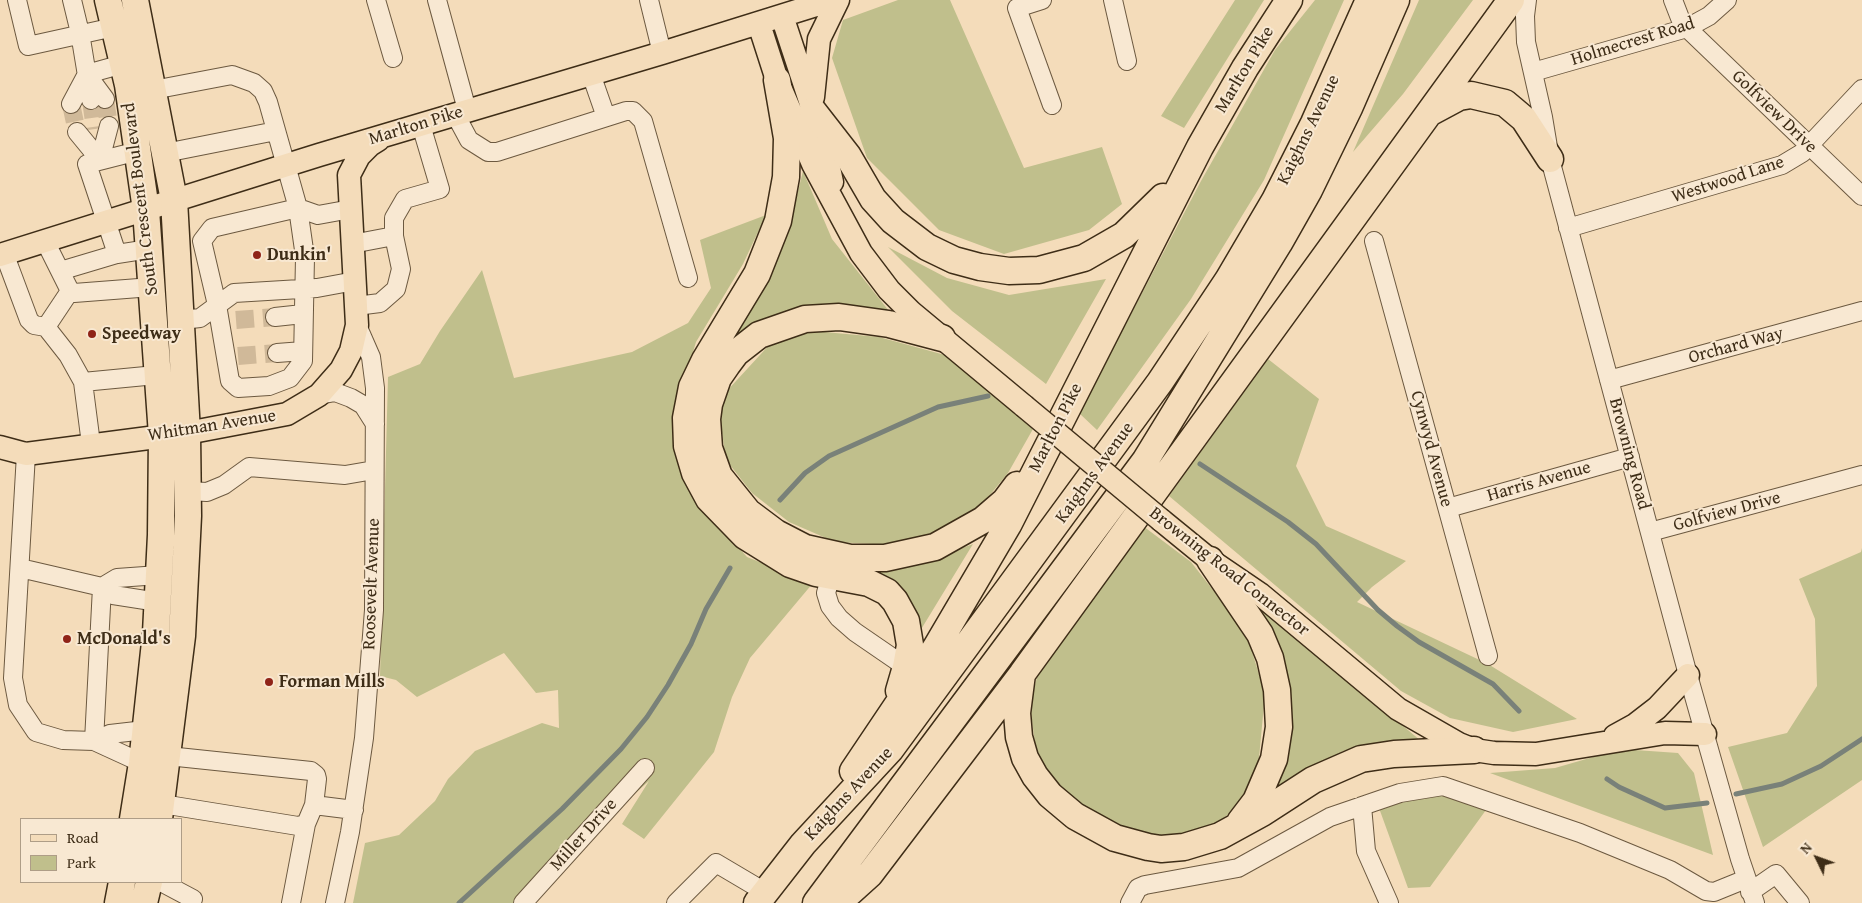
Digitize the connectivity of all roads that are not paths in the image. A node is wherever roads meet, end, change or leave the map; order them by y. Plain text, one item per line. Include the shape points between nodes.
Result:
1 (17, 0) edge
2 (72, 0) edge
3 (108, 0) edge
4 (135, 0) edge
5 (376, 0) edge
6 (437, 0) edge
7 (649, 0) edge
8 (832, 0) edge
9 (838, 0) edge
10 (1042, 0) edge
11 (1113, 0) edge
12 (1289, 0) edge
13 (1369, 0) edge
14 (1396, 0) edge
15 (1490, 0) edge
16 (1511, 0) edge
17 (1527, 0) edge
18 (1672, 0) edge
19 (1726, 0) edge
20 (782, 16) junction
21 (759, 24) junction
22 (114, 27) junction
23 (1687, 28) junction
24 (80, 33) junction
25 (662, 53) junction
26 (393, 58) dead end
27 (1127, 60) dead end
28 (123, 64) junction
29 (1533, 72) junction
30 (87, 74) junction
31 (591, 74) junction
32 (777, 80) junction
33 (1862, 89) edge
34 (153, 90) junction
35 (98, 100) tunnel mouth
36 (71, 104) tunnel mouth
37 (1052, 105) dead end
38 (812, 111) junction
39 (461, 112) junction
40 (1424, 117) junction
41 (606, 118) junction
42 (421, 125) junction
43 (102, 128) tunnel mouth
44 (276, 131) junction
45 (77, 132) tunnel mouth
46 (380, 138) junction
47 (1809, 145) junction
48 (138, 151) junction
49 (165, 153) junction
50 (319, 155) junction
51 (1550, 158) junction
52 (100, 160) junction
53 (285, 166) junction
54 (1186, 172) junction
55 (349, 175) junction
56 (1862, 196) edge
57 (174, 200) junction
58 (298, 208) junction
59 (351, 209) junction
60 (146, 210) junction
61 (838, 210) junction
62 (106, 223) junction
63 (1568, 228) junction
64 (394, 236) junction
65 (45, 241) junction
66 (1374, 241) dead end
67 (352, 244) junction
68 (149, 249) junction
69 (2, 254) edge
70 (117, 254) junction
71 (60, 271) junction
72 (688, 278) dead end
73 (355, 280) junction
74 (152, 287) junction
75 (304, 288) junction
76 (70, 291) junction
77 (217, 304) junction
78 (1862, 311) edge
79 (304, 314) junction
80 (357, 316) junction
81 (274, 317) tunnel mouth
82 (182, 320) junction
83 (46, 327) junction
84 (942, 338) junction
85 (303, 351) junction
86 (277, 353) tunnel mouth
87 (156, 376) junction
88 (1609, 380) junction
89 (82, 382) junction
90 (319, 395) junction
91 (374, 424) junction
92 (187, 433) junction
93 (162, 435) junction
94 (91, 444) junction
95 (0, 447) edge
96 (1045, 449) junction
97 (26, 454) junction
98 (1630, 457) junction
99 (1145, 461) junction
100 (374, 470) junction
101 (1862, 475) edge
102 (188, 491) junction
103 (1448, 508) junction
104 (1650, 532) junction
105 (1210, 560) junction
106 (20, 568) junction
107 (159, 576) junction
108 (831, 576) junction
109 (102, 587) junction
110 (158, 602) junction
111 (1488, 656) dead end
112 (906, 667) junction
113 (1022, 674) junction
114 (1688, 674) junction
115 (890, 717) junction
116 (145, 730) junction
117 (1705, 734) junction
118 (94, 741) junction
119 (1600, 742) junction
120 (1474, 750) junction
121 (168, 756) junction
122 (142, 763) junction
123 (644, 768) dead end
124 (314, 805) junction
125 (1362, 806) junction
126 (354, 810) junction
127 (160, 812) edge
128 (133, 818) edge
129 (306, 824) junction
130 (1233, 830) junction
131 (803, 844) junction
132 (122, 883) edge
133 (149, 883) edge
134 (162, 883) edge
135 (1750, 891) edge
136 (1709, 897) edge
137 (761, 898) edge
138 (198, 902) edge
139 (118, 903) edge
140 (144, 903) edge
141 (291, 903) edge
142 (335, 903) edge
143 (523, 903) edge
144 (676, 903) edge
145 (816, 903) edge
146 (838, 903) edge
147 (1130, 903) edge
148 (1390, 903) edge
149 (1800, 903) edge

1 - 24 street via 28,46
2 - 24 street
3 - 22 highway, South Crescent Boulevard
4 - 34 highway, South Crescent Boulevard
5 - 26 street
6 - 39 street
7 - 25 street
8 - 20 main road, Marlton Pike
9 - 38 main road via 819,39
10 - 37 street via 1017,8
11 - 27 street
12 - 54 highway, Marlton Pike via 1245,68
13 - 131 highway, Kaighns Avenue via 1289,173 1195,331 1129,428 890,750
14 - 99 highway, Kaighns Avenue via 1308,190
15 - 99 highway via 1228,358
16 - 40 highway
17 - 29 street, Browning Road via 1524,28
18 - 23 street, Golfview Drive
19 - 23 street, Holmecrest Road via 1709,16
20 - 21 main road, Marlton Pike
20 - 38 main road, Browning Road Connector
21 - 25 main road, Marlton Pike
21 - 32 main road, Browning Road Connector
22 - 24 street
22 - 28 highway, South Crescent Boulevard
23 - 29 street, Holmecrest Road
23 - 47 street, Golfview Drive
24 - 30 street
25 - 31 main road, Marlton Pike
28 - 30 street
28 - 48 highway, South Crescent Boulevard
29 - 51 street, Browning Road
30 - 35 street
30 - 36 street
31 - 39 main road, Marlton Pike
31 - 41 street
32 - 61 main road, Browning Road Connector via 813,164
32 - 108 highway via 786,138 786,177 778,221 757,274 692,387 686,418 687,446 701,486 732,524 776,557 804,570
33 - 47 street, Westwood Lane
34 - 44 street via 232,75 254,83 263,91
34 - 49 highway, South Crescent Boulevard
38 - 54 highway via 848,156 873,199 904,231 940,254 995,270 1054,267 1096,252 1138,224
38 - 61 main road, Browning Road Connector via 823,140
39 - 41 street via 469,140 488,152 498,152
39 - 42 main road, Marlton Pike
40 - 51 highway via 1448,100 1459,97 1471,95 1494,99 1524,119
40 - 113 highway
41 - 72 street via 633,111 643,121
42 - 46 main road, Marlton Pike
42 - 64 street via 440,189 405,199 394,218
43 - 52 street
44 - 49 street
44 - 53 street
45 - 52 street
46 - 50 main road, Marlton Pike
46 - 55 main road via 359,156
47 - 56 street, Golfview Drive
47 - 63 street, Westwood Lane via 1793,159 1770,170
48 - 52 street
48 - 60 highway, South Crescent Boulevard
49 - 57 highway, South Crescent Boulevard
50 - 53 main road, Marlton Pike
50 - 55 main road via 338,164
51 - 63 street, Browning Road
52 - 62 street via 87,164
53 - 57 main road, Marlton Pike
53 - 58 street
54 - 96 highway, Marlton Pike
55 - 59 main road, Whitman Avenue
57 - 60 main road, Marlton Pike
57 - 82 highway, South Crescent Boulevard
58 - 59 street via 318,215
58 - 75 street via 305,257
58 - 77 street via 212,228 202,241
59 - 67 main road, Whitman Avenue
60 - 62 main road, Marlton Pike
60 - 68 highway, South Crescent Boulevard
61 - 84 main road, Browning Road Connector via 861,253 888,290
62 - 65 main road, Marlton Pike
62 - 70 street
63 - 88 street, Browning Road
64 - 67 street
64 - 80 street via 401,270 396,289
65 - 69 main road, Marlton Pike
65 - 71 street
66 - 103 street, Cynwyd Avenue
67 - 73 main road, Whitman Avenue
68 - 70 street
68 - 74 highway, South Crescent Boulevard
69 - 83 street via 29,320
70 - 71 street
71 - 76 street
73 - 75 street
73 - 80 main road, Whitman Avenue
74 - 76 street
74 - 87 highway, South Crescent Boulevard
75 - 77 street via 234,294
75 - 79 street
76 - 83 street
77 - 82 street via 200,318
77 - 85 street via 228,321 232,357 230,381 238,388 269,386 290,378 303,361
78 - 88 street, Orchard Way
79 - 81 street
79 - 85 street
80 - 90 main road, Whitman Avenue via 351,351
80 - 91 street, Roosevelt Avenue via 370,357 375,388
82 - 92 highway, South Crescent Boulevard
83 - 89 street via 68,355
84 - 96 highway via 873,320 822,318 805,319 759,335 731,359 718,378 709,404 709,448 719,476 761,524 805,548 843,557 885,558 935,547 970,529 1005,501
84 - 105 main road, Browning Road Connector, bridge
85 - 86 street
87 - 89 street
87 - 93 highway, South Crescent Boulevard
88 - 98 street, Browning Road
89 - 94 street
90 - 91 street via 335,392 350,398 363,405
90 - 92 main road, Whitman Avenue via 287,414
91 - 100 street, Roosevelt Avenue
92 - 93 main road, Whitman Avenue
92 - 102 highway, South Crescent Boulevard
93 - 94 main road, Whitman Avenue
93 - 107 highway, South Crescent Boulevard
94 - 97 main road, Whitman Avenue
95 - 97 main road, Whitman Avenue
96 - 115 highway, Marlton Pike via 1008,525
97 - 106 street
98 - 103 street, Harris Avenue
98 - 104 street, Browning Road
99 - 145 highway, Kaighns Avenue
100 - 102 street via 345,475 249,467 224,485 207,492
100 - 126 street, Roosevelt Avenue via 374,610 364,738
101 - 104 street, Golfview Drive
102 - 121 highway, South Crescent Boulevard via 182,636
103 - 111 street, Cynwyd Avenue
104 - 114 street, Browning Road
105 - 120 main road, Browning Road Connector via 1260,594 1398,709 1444,737
105 - 130 highway via 1260,634 1270,658 1277,690 1279,726 1274,759 1256,801
106 - 109 street
106 - 118 street via 13,678 18,705 36,732 63,740
107 - 109 street via 117,578
107 - 110 highway, South Crescent Boulevard
108 - 112 street via 826,593 839,618
108 - 112 highway via 868,583 887,592 895,601 909,631
109 - 110 street via 113,595
109 - 118 street
110 - 116 highway, South Crescent Boulevard
112 - 115 highway
113 - 130 highway via 1017,713 1021,748 1038,781 1069,811 1115,838 1161,849 1196,845
113 - 146 highway via 870,874
114 - 117 street, Browning Road
114 - 119 main road via 1646,717 1620,734
115 - 131 highway, Marlton Pike
116 - 118 street via 110,734
116 - 122 highway, South Crescent Boulevard
117 - 119 main road, Browning Road Connector via 1665,733
117 - 135 street, Browning Road
118 - 122 street
119 - 120 main road, Browning Road Connector via 1536,754
120 - 130 highway via 1394,754 1353,762 1313,780
121 - 124 street via 311,771 317,779
121 - 127 highway, South Crescent Boulevard
122 - 128 highway, South Crescent Boulevard
123 - 143 street, Miller Drive
124 - 126 street
124 - 129 street
125 - 136 street via 1400,793 1443,786 1580,833 1670,870
125 - 147 street via 1330,817 1238,868 1145,885 1138,888
125 - 148 street via 1366,851
126 - 142 street, Roosevelt Avenue
127 - 129 street via 298,826
129 - 141 street
131 - 137 highway, Kaighns Avenue
132 - 139 highway
133 - 140 highway
134 - 138 street
135 - 136 street via 1714,892
135 - 149 street via 1776,874
137 - 144 street via 716,863

